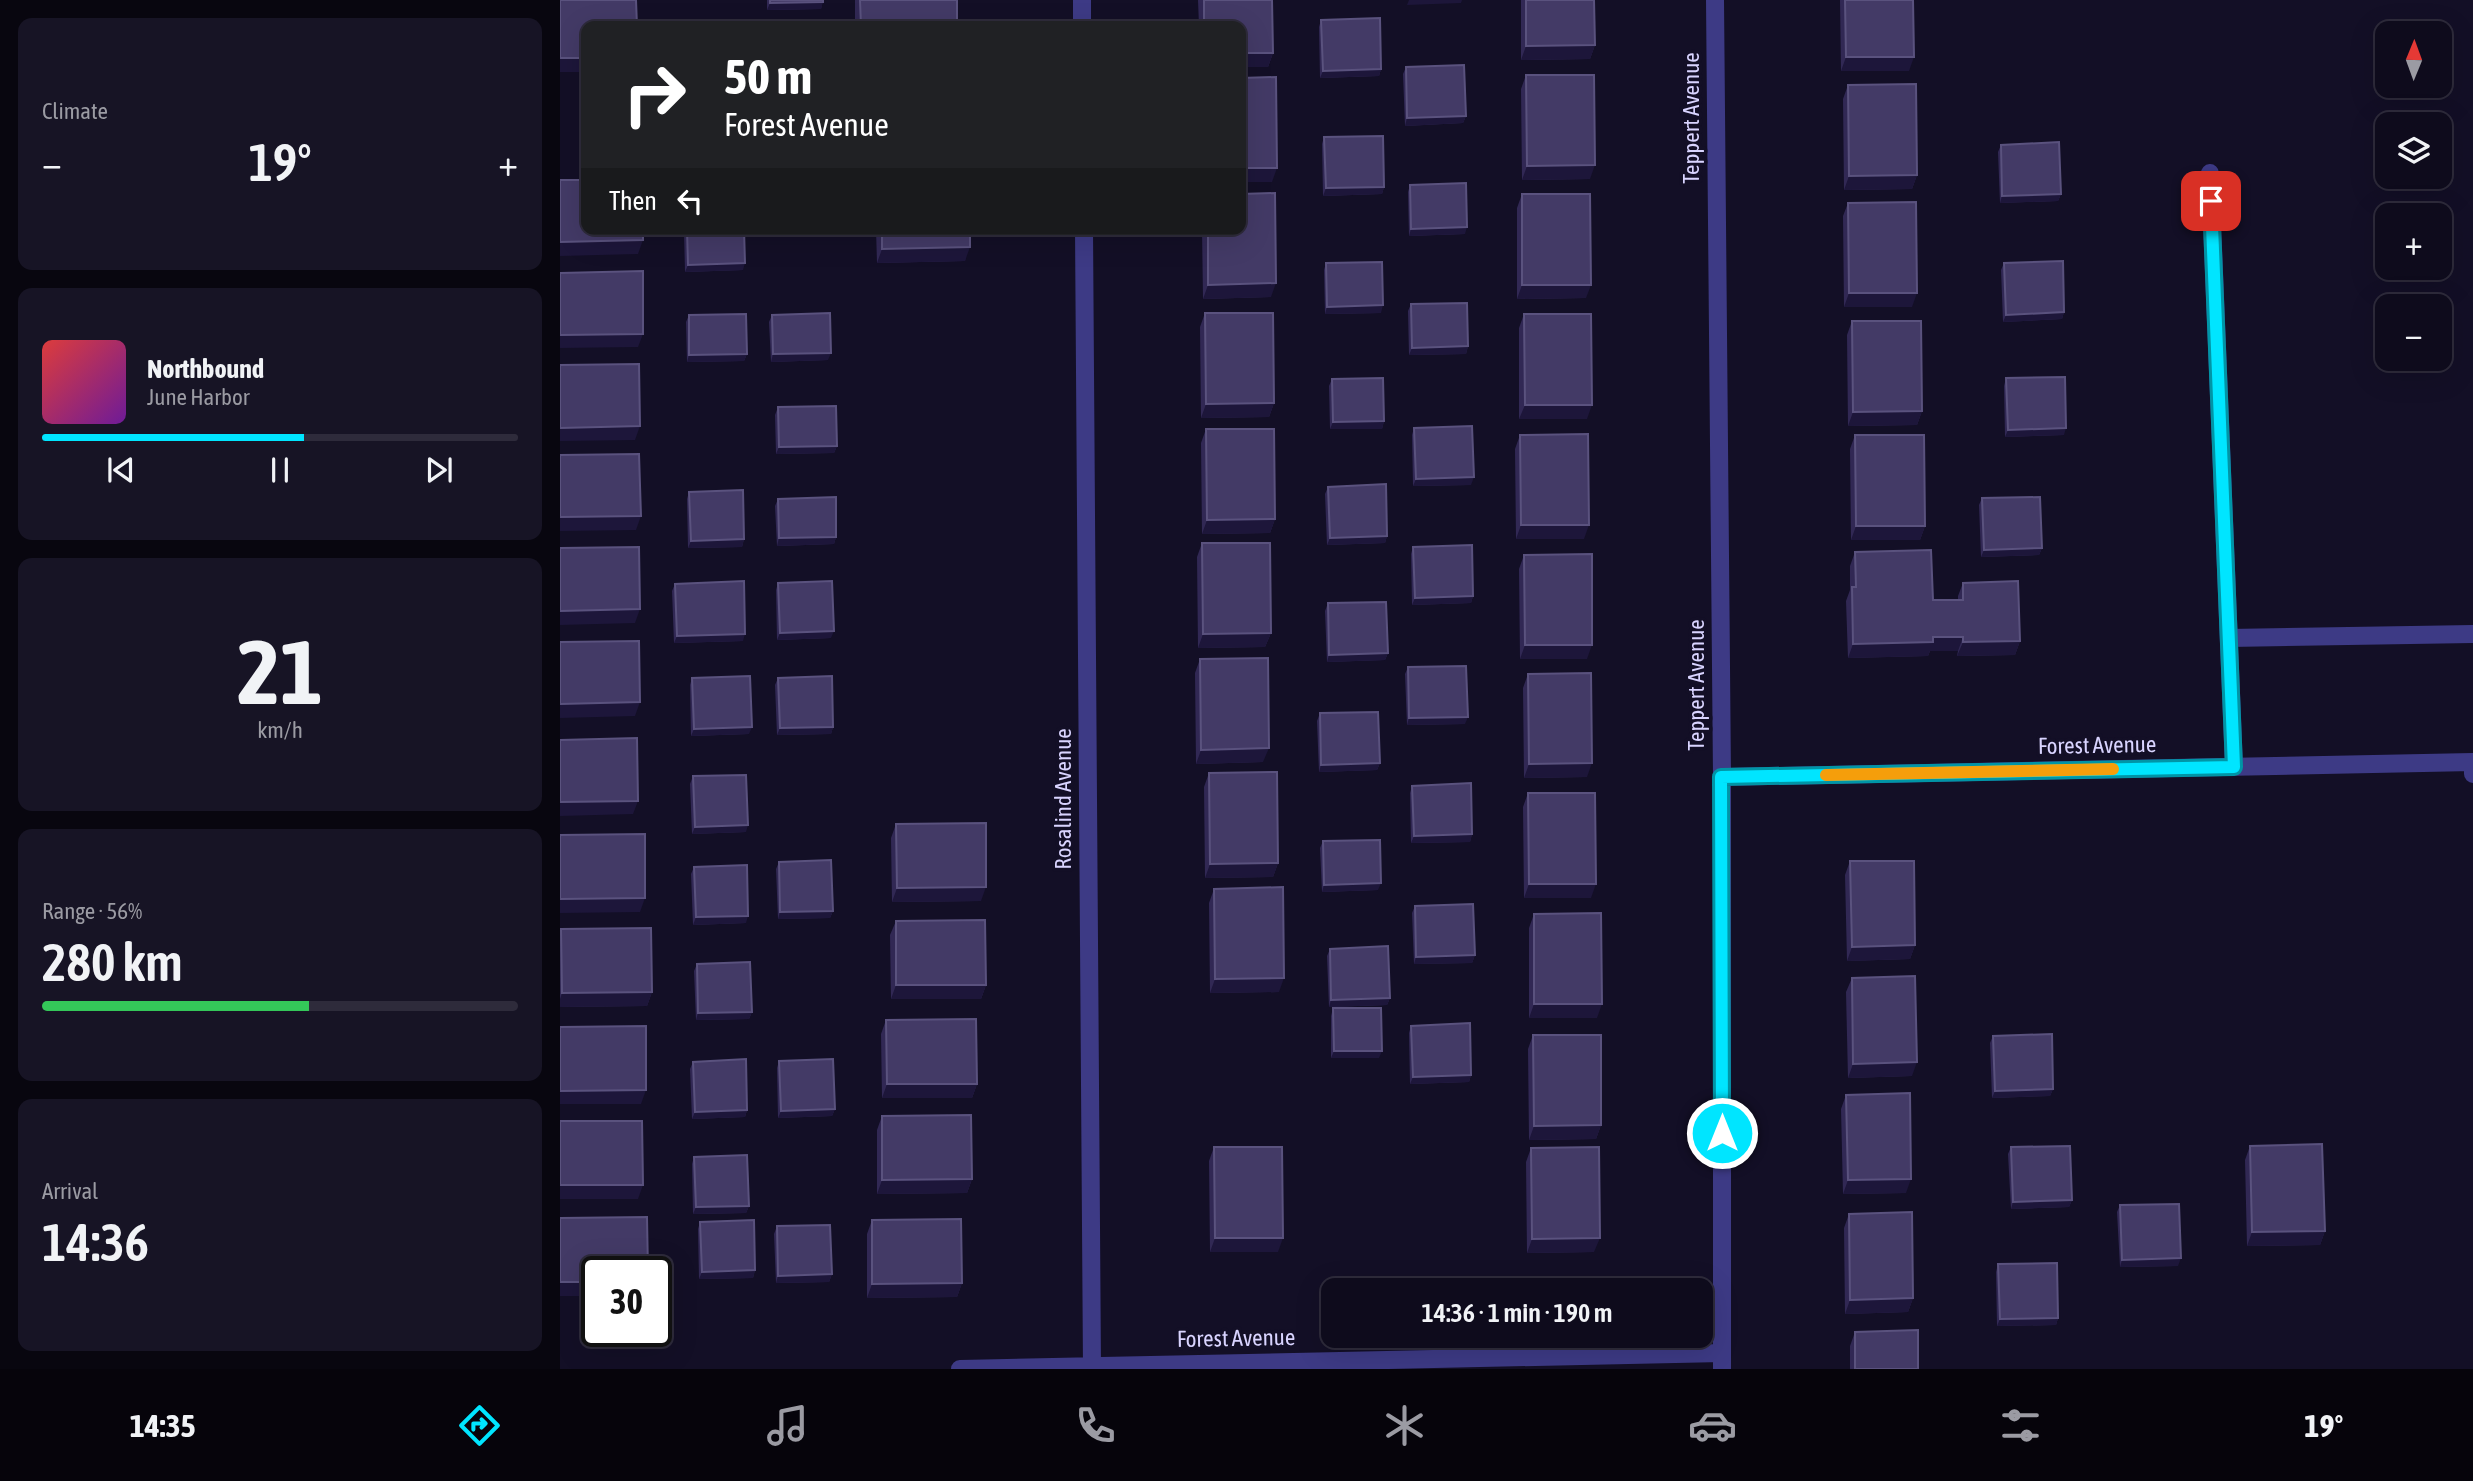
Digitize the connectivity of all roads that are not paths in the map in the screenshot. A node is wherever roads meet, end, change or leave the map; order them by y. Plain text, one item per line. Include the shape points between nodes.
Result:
1 (1082, 0) edge
2 (1715, 0) edge
3 (1082, 21) edge
4 (2210, 173) dead end
5 (1084, 235) edge
6 (2473, 634) edge
7 (2229, 638) junction
8 (2473, 762) edge
9 (2234, 767) junction
10 (2473, 774) edge
11 (1721, 777) junction
12 (1722, 1361) edge
13 (1092, 1367) edge
14 (960, 1369) edge

1 - 3 street
2 - 11 street, Teppert Avenue
4 - 7 street
5 - 13 street, Rosalind Avenue
6 - 7 street
7 - 9 street
8 - 9 street, Forest Avenue
8 - 10 street
9 - 11 street, Forest Avenue
11 - 12 street, Teppert Avenue
12 - 13 street, Forest Avenue
13 - 14 street, Forest Avenue

